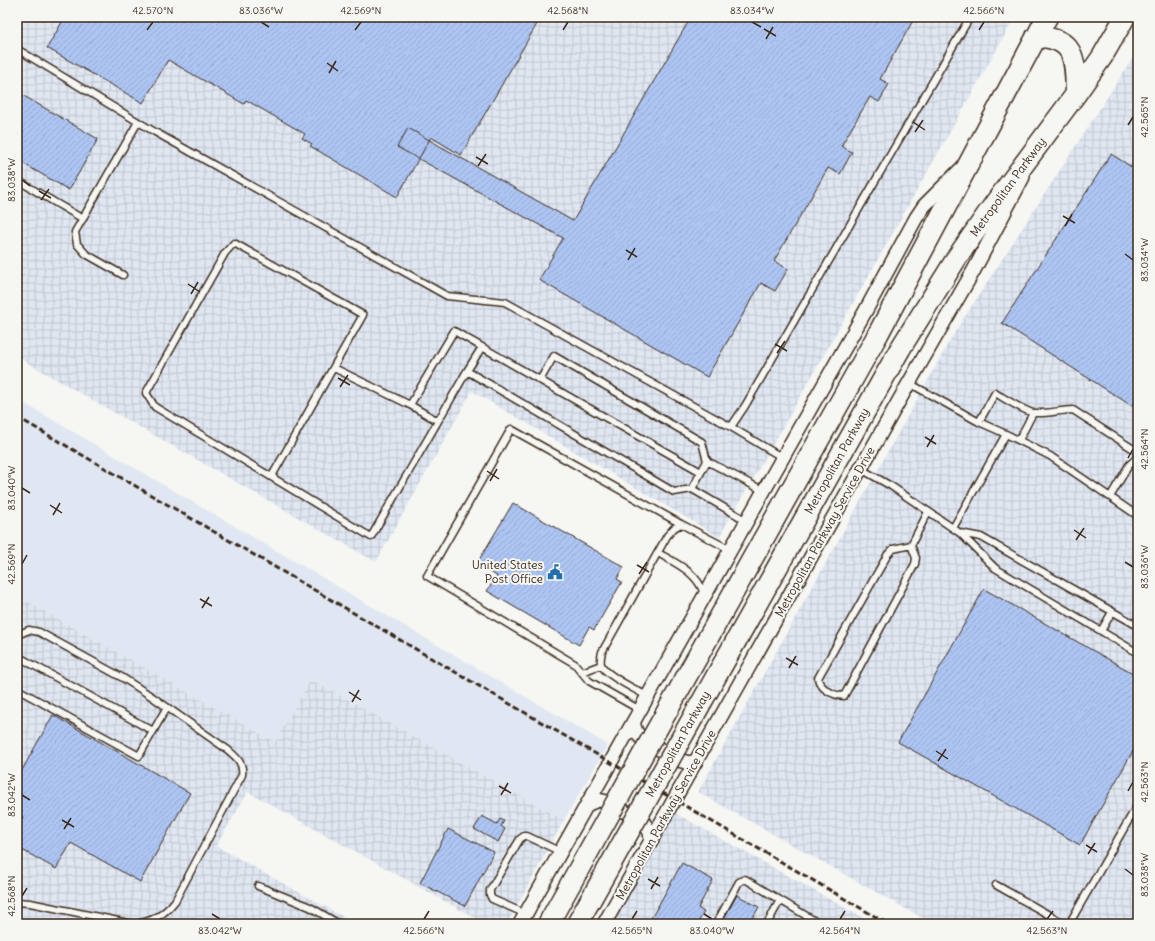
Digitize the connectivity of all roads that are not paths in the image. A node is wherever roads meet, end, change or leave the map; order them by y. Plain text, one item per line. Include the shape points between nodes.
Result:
1 (970, 17) edge
2 (1047, 17) edge
3 (1125, 17) edge
4 (1036, 37) junction
5 (17, 49) edge
6 (1076, 94) junction
7 (138, 122) junction
8 (1043, 139) junction
9 (971, 159) junction
10 (17, 180) edge
11 (82, 219) junction
12 (123, 274) dead end
13 (482, 346) junction
14 (334, 368) junction
15 (467, 371) junction
16 (540, 380) junction
17 (909, 383) junction
18 (410, 405) junction
19 (1033, 413) junction
20 (438, 421) junction
21 (979, 422) junction
22 (731, 427) junction
23 (1006, 434) junction
24 (1019, 440) junction
25 (1138, 452) edge
26 (1138, 457) edge
27 (783, 458) junction
28 (707, 461) junction
29 (861, 469) junction
30 (701, 472) junction
31 (272, 476) junction
32 (692, 489) junction
33 (764, 491) junction
34 (1110, 497) junction
35 (928, 512) junction
36 (1138, 516) edge
37 (747, 521) junction
38 (681, 524) junction
39 (953, 528) junction
40 (960, 533) junction
41 (911, 545) junction
42 (731, 550) junction
43 (658, 553) junction
44 (705, 596) junction
45 (1112, 612) junction
46 (1138, 626) edge
47 (1101, 631) junction
48 (17, 635) edge
49 (1138, 653) edge
50 (17, 656) edge
51 (601, 665) junction
52 (582, 672) junction
53 (17, 689) edge
54 (647, 696) junction
55 (167, 707) junction
56 (640, 710) junction
57 (633, 722) junction
58 (153, 731) junction
59 (696, 761) junction
60 (588, 804) junction
61 (1138, 804) edge
62 (651, 840) junction
63 (561, 852) junction
64 (996, 885) dead end
65 (258, 886) dead end
66 (780, 900) junction
67 (17, 902) edge
68 (523, 919) edge
69 (134, 924) edge
70 (339, 924) edge
71 (548, 924) edge
72 (577, 924) edge
73 (604, 924) edge
74 (716, 924) edge
75 (767, 924) edge
76 (820, 924) edge
77 (1065, 924) edge
78 (1069, 924) edge

1 - 22 lane
2 - 4 main road, Metropolitan Parkway
3 - 6 main road, Metropolitan Parkway via 1102,57
4 - 6 main road via 1057,40 1070,51 1076,69
4 - 9 main road, Metropolitan Parkway
5 - 7 lane
6 - 8 main road, Metropolitan Parkway
7 - 11 lane
7 - 22 lane via 447,296 505,302
8 - 17 street, Metropolitan Parkway Service Drive via 974,270
8 - 72 main road, Metropolitan Parkway, bridge via 958,256 900,348
9 - 27 street via 924,206 916,218
9 - 71 main road, Metropolitan Parkway, bridge via 877,336
10 - 11 lane
11 - 12 lane via 75,232 77,244 86,254
13 - 15 lane
13 - 16 lane
13 - 18 lane via 454,330
14 - 18 lane
14 - 31 lane
14 - 31 lane via 363,315 234,243 225,253 146,393 155,406
15 - 20 lane
15 - 32 lane via 674,492
16 - 28 lane via 554,356 702,442
16 - 30 lane
17 - 21 lane
17 - 29 street, Metropolitan Parkway Service Drive
18 - 20 lane
19 - 21 lane via 995,393
19 - 24 lane
19 - 25 lane via 1073,410
20 - 31 lane via 371,537
21 - 23 lane
22 - 27 lane
23 - 24 lane
23 - 39 lane
24 - 34 lane via 1050,456
26 - 34 lane via 1129,464
27 - 33 street
28 - 30 lane
28 - 33 lane
29 - 35 lane
29 - 59 street, Metropolitan Parkway Service Drive
30 - 32 lane
32 - 37 lane
33 - 37 street
34 - 36 lane
35 - 39 lane
35 - 41 lane
37 - 42 street
38 - 42 lane
38 - 43 lane via 667,536
38 - 52 lane via 511,429 427,576 575,664
39 - 40 lane
40 - 45 lane via 981,537
40 - 47 lane via 995,568
41 - 41 lane via 893,549 888,554 818,678 821,686 838,696 844,696 915,564 916,558
42 - 44 street
43 - 44 lane via 696,578
43 - 51 lane via 602,652
44 - 54 street
45 - 46 lane
45 - 47 lane
47 - 49 lane
48 - 55 lane via 29,630 49,636
50 - 58 lane
51 - 52 lane
51 - 54 lane via 606,672
52 - 56 lane via 589,680
53 - 58 lane via 139,756
54 - 56 street
55 - 58 lane
55 - 69 lane via 237,758 243,770 175,901 160,916
56 - 57 street
57 - 59 street via 642,740 678,760 689,763
57 - 60 street
59 - 62 street, Metropolitan Parkway Service Drive
60 - 62 street via 598,800 608,802 644,823 650,832
60 - 63 street
61 - 78 lane
62 - 73 street, Metropolitan Parkway Service Drive
63 - 68 street
63 - 68 lane via 524,836 490,890 492,899
64 - 77 lane
65 - 70 lane via 310,907
66 - 74 lane via 745,879 739,882
66 - 75 lane
66 - 76 lane
67 - 69 lane

